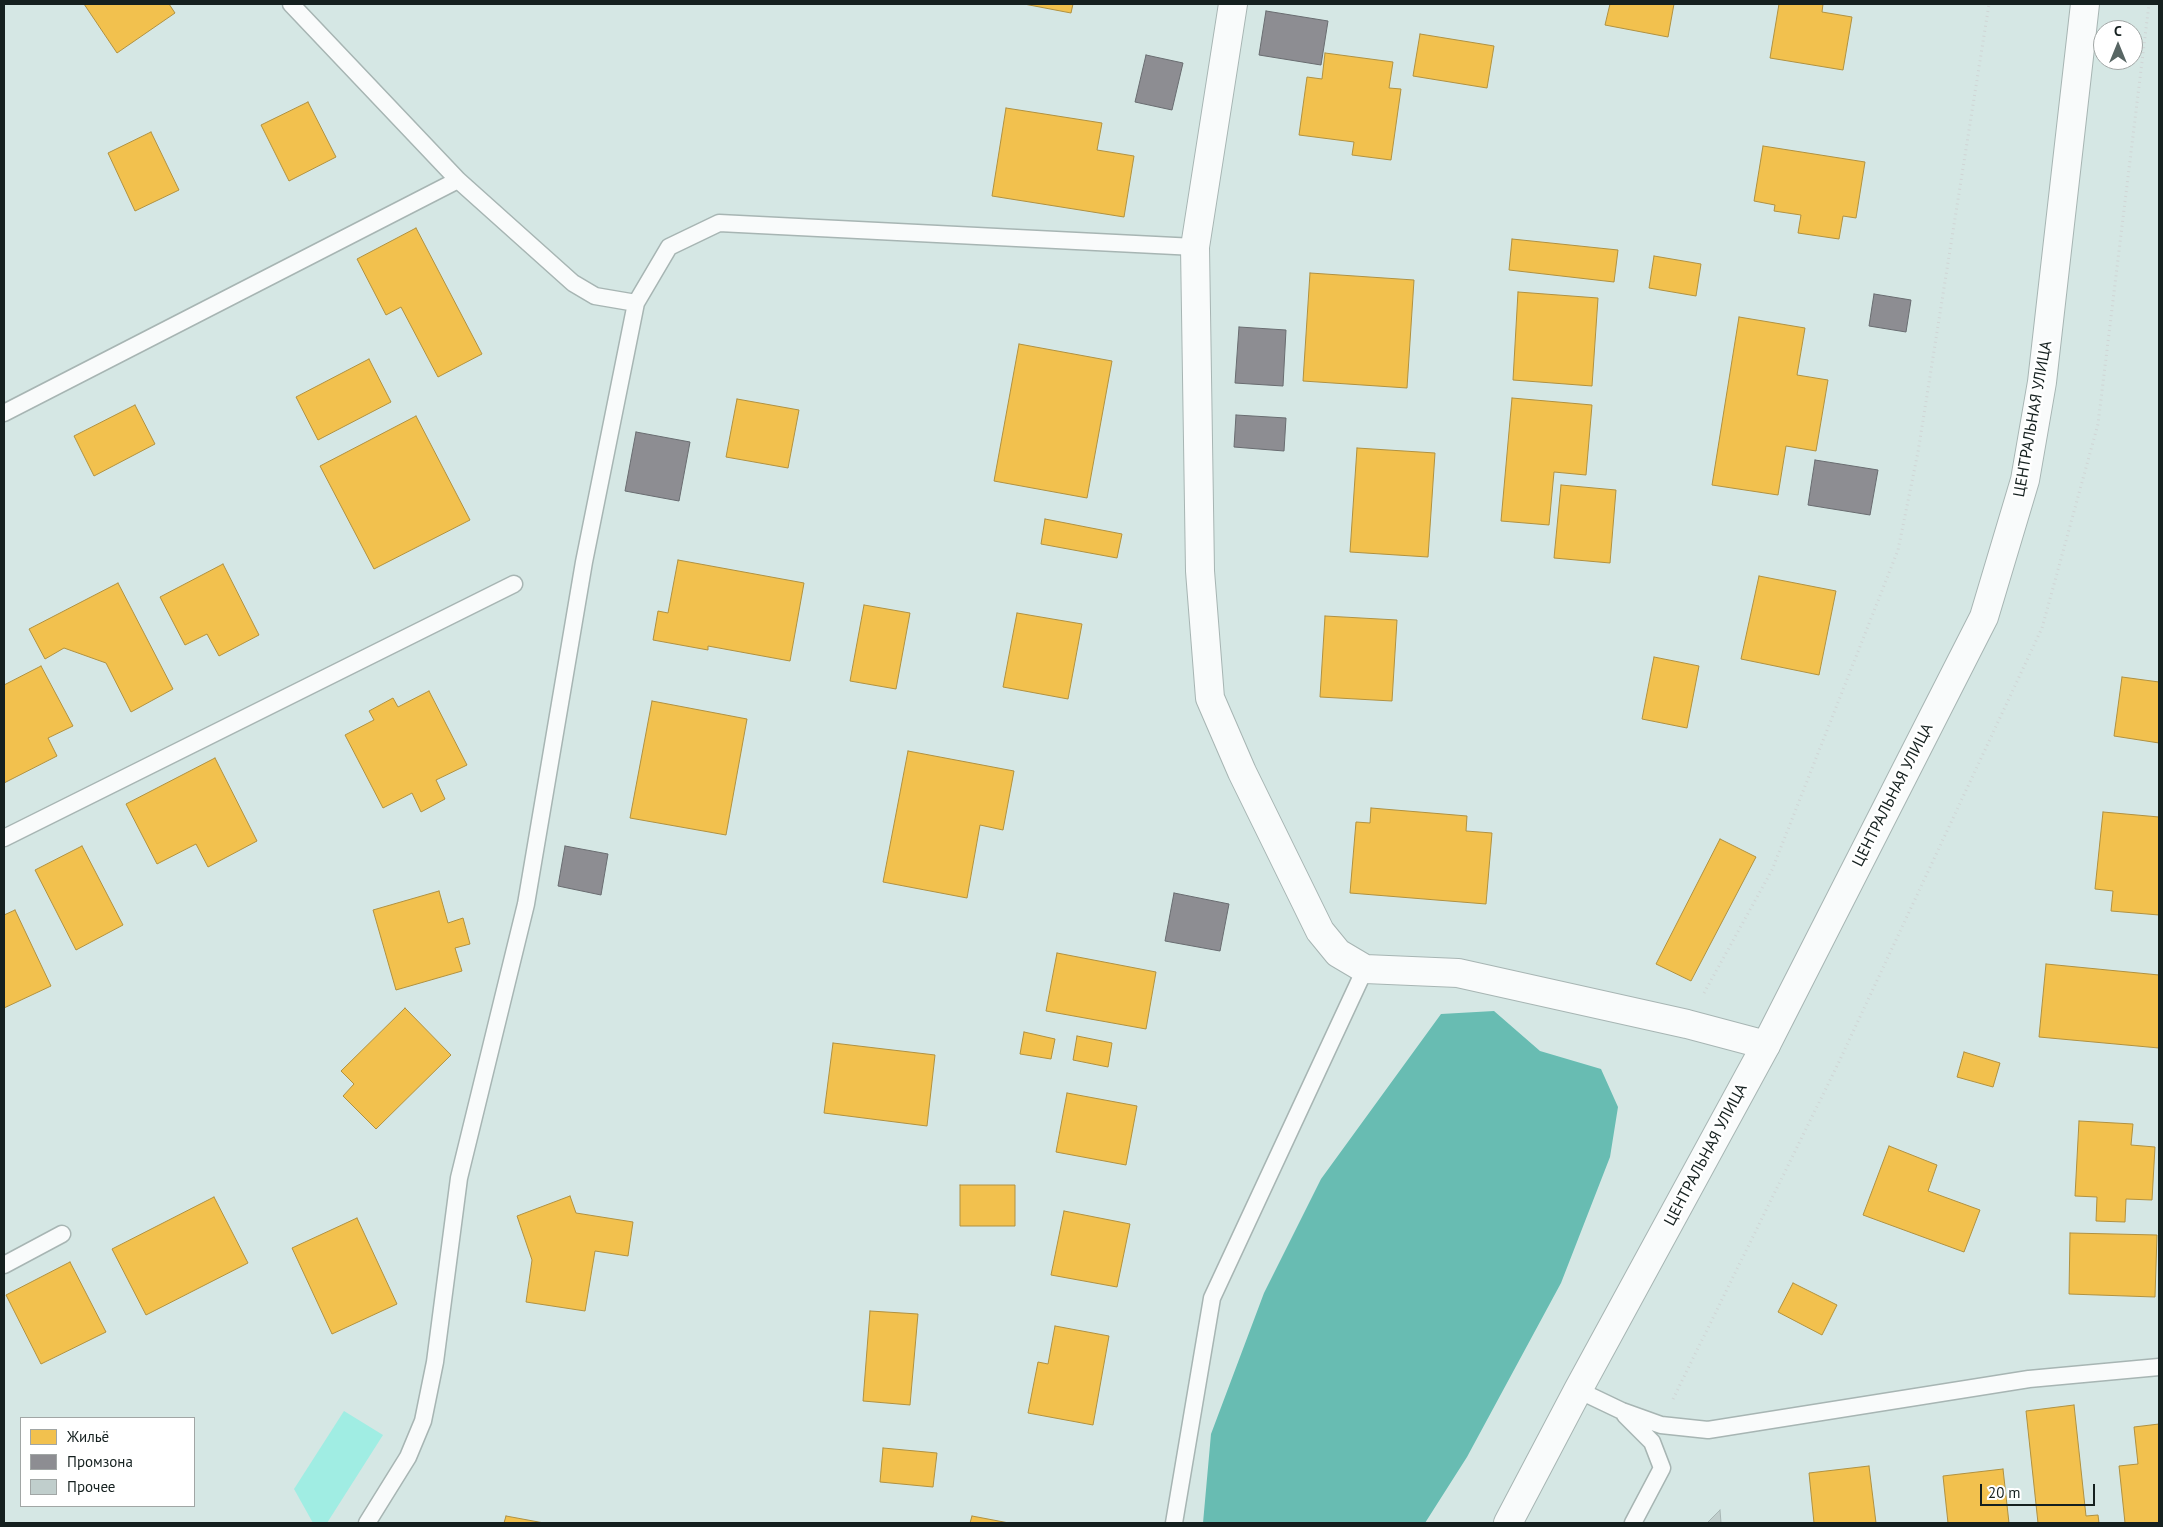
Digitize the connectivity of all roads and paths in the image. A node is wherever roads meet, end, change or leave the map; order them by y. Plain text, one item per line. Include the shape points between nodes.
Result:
1 (291, 4) edge
2 (1234, 4) edge
3 (1988, 4) edge
4 (2085, 4) edge
5 (458, 180) junction
6 (1195, 246) junction
7 (636, 303) junction
8 (4, 413) edge
9 (514, 584) dead end
10 (4, 838) edge
11 (1365, 969) junction
12 (1687, 1024) junction
13 (1766, 1045) junction
14 (62, 1234) dead end
15 (4, 1265) edge
16 (2159, 1367) edge
17 (1578, 1390) junction
18 (1622, 1411) junction
19 (367, 1523) edge
20 (1174, 1523) edge
21 (1508, 1523) edge
22 (1633, 1523) edge

1 - 5 lane
2 - 6 main road
3 - 12 path via 1918,452 1898,550 1772,870
4 - 13 main road, ЦЕНТРАЛЬНАЯ УЛИЦА via 2042,382 2025,480 1984,616
5 - 7 lane via 573,283 595,296
5 - 8 lane
6 - 7 lane via 719,223 669,246
6 - 11 main road via 1200,571 1210,698 1242,772 1320,931 1338,953
7 - 19 lane via 584,562 526,904 459,1178 435,1362 423,1421 408,1457
9 - 10 lane
11 - 12 main road via 1458,973
11 - 20 lane via 1212,1298
12 - 13 main road
13 - 17 main road, ЦЕНТРАЛЬНАЯ УЛИЦА
14 - 15 lane
16 - 18 lane via 2029,1380 1708,1430 1661,1425
17 - 18 lane
17 - 21 main road, ЦЕНТРАЛЬНАЯ УЛИЦА
18 - 22 lane via 1652,1442 1662,1468

